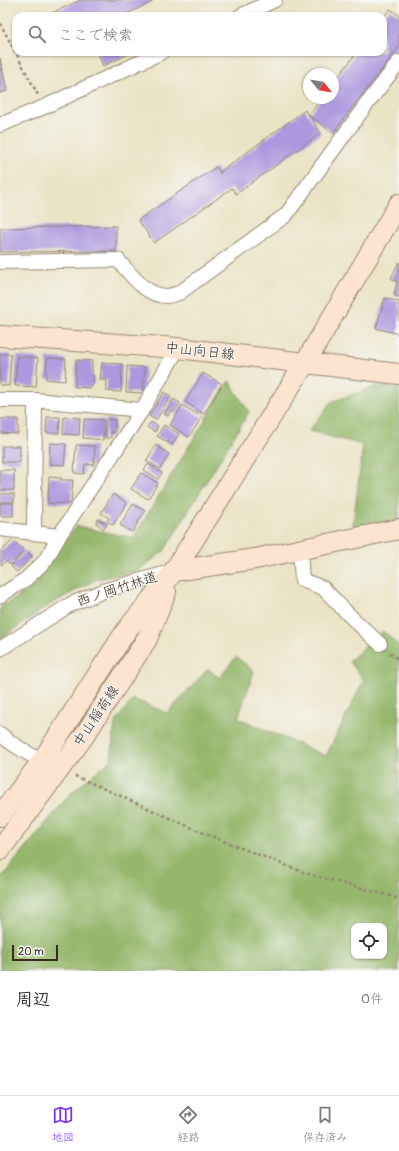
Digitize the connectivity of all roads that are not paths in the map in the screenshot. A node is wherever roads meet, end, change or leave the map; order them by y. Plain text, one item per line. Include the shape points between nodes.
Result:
1 (275, 0) edge
2 (249, 12) edge
3 (153, 56) edge
4 (399, 62) edge
5 (0, 125) edge
6 (399, 204) edge
7 (0, 262) edge
8 (0, 336) edge
9 (178, 348) junction
10 (305, 363) junction
11 (399, 374) edge
12 (0, 400) edge
13 (35, 400) junction
14 (142, 410) junction
15 (0, 529) edge
16 (399, 529) edge
17 (34, 533) junction
18 (59, 536) junction
19 (300, 550) junction
20 (174, 571) junction
21 (0, 596) edge
22 (380, 644) dead end
23 (0, 649) edge
24 (0, 734) edge
25 (42, 761) junction
26 (60, 769) junction
27 (0, 816) edge
28 (0, 850) edge

1 - 2 street
3 - 5 street
4 - 7 street via 286,215 179,293 168,296 157,294 136,280 118,260
6 - 10 main road
8 - 9 main road, 中山向日線
9 - 10 main road, 中山向日線
9 - 14 street
10 - 11 main road, 中山向日線
10 - 20 main road
12 - 13 street
13 - 14 street
13 - 17 street
14 - 18 street
15 - 17 street
16 - 19 main road
17 - 18 street
18 - 21 street via 45,561 26,579
19 - 20 main road
19 - 22 street via 302,580 323,588
20 - 23 street, 西ノ岡竹林道 via 106,590 70,604
20 - 25 main road, 中山稲荷線 via 126,631
20 - 26 main road, 中山稲荷線 via 147,639
24 - 25 street
25 - 26 street
25 - 27 main road, 中山稲荷線
26 - 28 main road, 中山稲荷線

